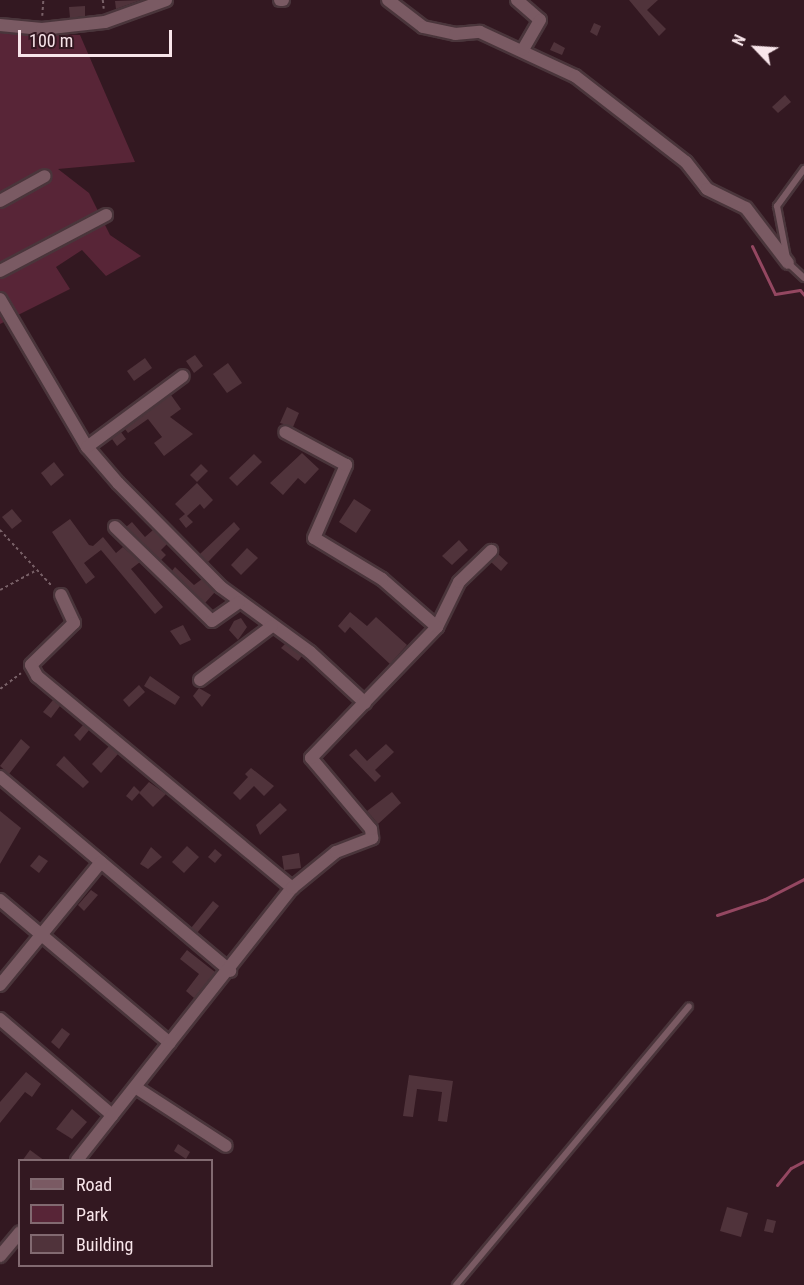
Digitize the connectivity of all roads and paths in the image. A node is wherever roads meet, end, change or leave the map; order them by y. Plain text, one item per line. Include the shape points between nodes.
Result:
1 (43, 0) edge
2 (166, 0) edge
3 (388, 0) edge
4 (517, 0) edge
5 (0, 25) edge
6 (42, 29) junction
7 (523, 49) junction
8 (804, 169) edge
9 (45, 176) dead end
10 (0, 201) edge
11 (106, 215) dead end
12 (788, 263) junction
13 (0, 271) edge
14 (804, 278) edge
15 (0, 299) edge
16 (183, 376) dead end
17 (285, 432) dead end
18 (87, 447) junction
19 (116, 527) dead end
20 (0, 530) edge
21 (491, 551) dead end
22 (37, 570) junction
23 (0, 590) edge
24 (61, 595) joint
25 (239, 603) junction
26 (272, 626) junction
27 (437, 627) junction
28 (31, 665) junction
29 (201, 680) dead end
30 (0, 689) edge
31 (365, 703) junction
32 (0, 777) edge
33 (101, 862) junction
34 (291, 888) junction
35 (0, 900) edge
36 (41, 934) junction
37 (230, 971) junction
38 (0, 985) edge
39 (689, 1006) dead end
40 (0, 1019) edge
41 (170, 1043) junction
42 (135, 1087) junction
43 (112, 1115) junction
44 (226, 1146) dead end
45 (79, 1159) edge
46 (18, 1234) edge
47 (0, 1256) edge
48 (456, 1285) edge

1 - 6 path
2 - 6 street via 105,22
3 - 7 street via 423,27 455,34 480,32
4 - 7 street via 540,20
5 - 6 street
7 - 12 street via 541,62 575,76 686,162 707,189 746,208
8 - 12 lane via 777,206
9 - 10 street
11 - 13 street
12 - 14 lane
15 - 18 street
16 - 18 street
17 - 27 street via 346,465 314,538 382,579
18 - 25 street
19 - 25 street via 212,621
20 - 22 path
21 - 27 street via 459,582
22 - 23 path
22 - 24 path
24 - 28 street via 74,623
25 - 26 street
26 - 29 street
26 - 31 street via 310,652
27 - 31 street
28 - 30 path
28 - 34 street via 37,676
31 - 34 street via 311,758 371,828 372,838 336,852
32 - 33 street
33 - 36 street
33 - 37 street
34 - 37 street
35 - 36 street
36 - 38 street
36 - 41 street
37 - 41 street
39 - 48 lane
40 - 43 street
41 - 42 street
42 - 43 street
42 - 44 street
43 - 45 street
46 - 47 street

